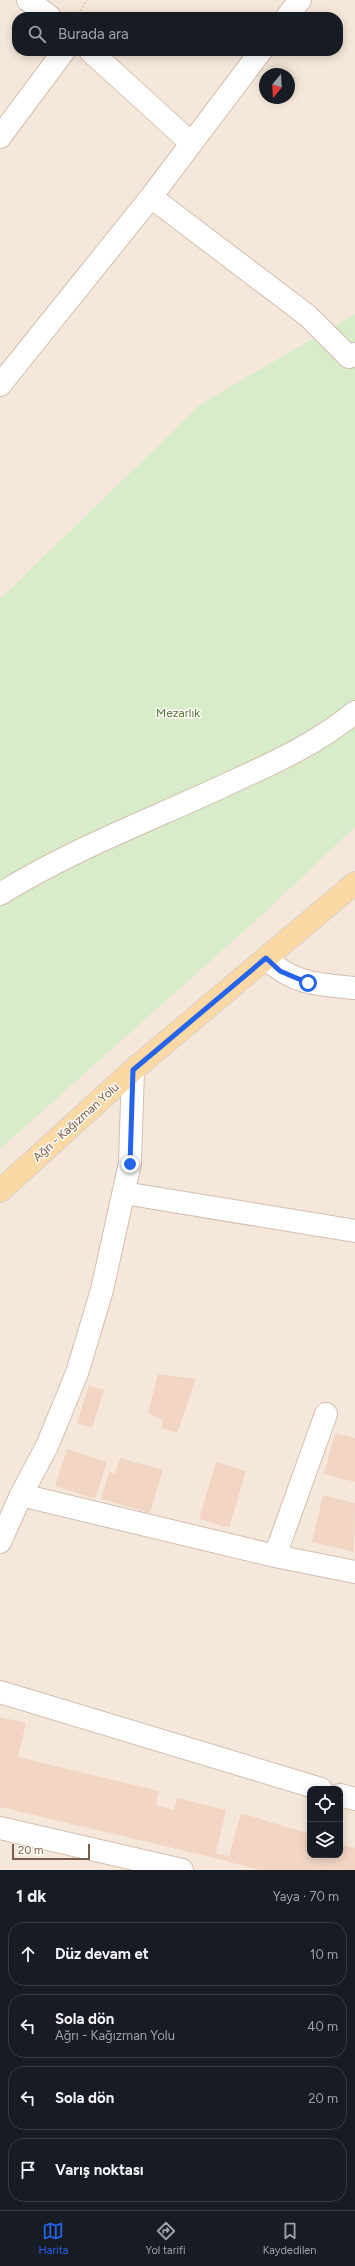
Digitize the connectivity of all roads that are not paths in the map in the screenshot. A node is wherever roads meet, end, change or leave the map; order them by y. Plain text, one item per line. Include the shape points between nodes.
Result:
1 (28, 0) edge
2 (300, 0) edge
3 (44, 12) edge
4 (291, 12) edge
5 (60, 56) edge
6 (95, 56) edge
7 (257, 56) edge
8 (0, 137) edge
9 (191, 143) junction
10 (151, 197) junction
11 (355, 354) edge
12 (0, 385) edge
13 (355, 712) edge
14 (355, 882) edge
15 (0, 894) edge
16 (266, 958) junction
17 (355, 988) edge
18 (133, 1070) junction
19 (0, 1191) edge
20 (124, 1193) junction
21 (355, 1231) edge
22 (326, 1414) dead end
23 (21, 1495) junction
24 (0, 1542) edge
25 (275, 1556) junction
26 (355, 1572) edge
27 (0, 1692) edge
28 (311, 1786) edge
29 (343, 1796) edge
30 (355, 1799) edge
31 (0, 1828) edge
32 (182, 1870) edge

1 - 3 street
2 - 4 street
5 - 8 street
6 - 9 street
7 - 9 street
9 - 10 street
10 - 11 street via 308,316 349,357
10 - 12 street
13 - 15 street via 312,742 276,762 86,847
14 - 16 main road, Ağrı - Kağızman Yolu
16 - 17 street via 280,971 308,983
16 - 18 main road, Ağrı - Kağızman Yolu
18 - 19 main road, Ağrı - Kağızman Yolu
18 - 20 street via 130,1164
20 - 21 street
20 - 23 street via 102,1290 77,1373 47,1446
22 - 25 street
23 - 24 street
23 - 25 street
25 - 26 street
27 - 28 street
29 - 30 street
31 - 32 street

